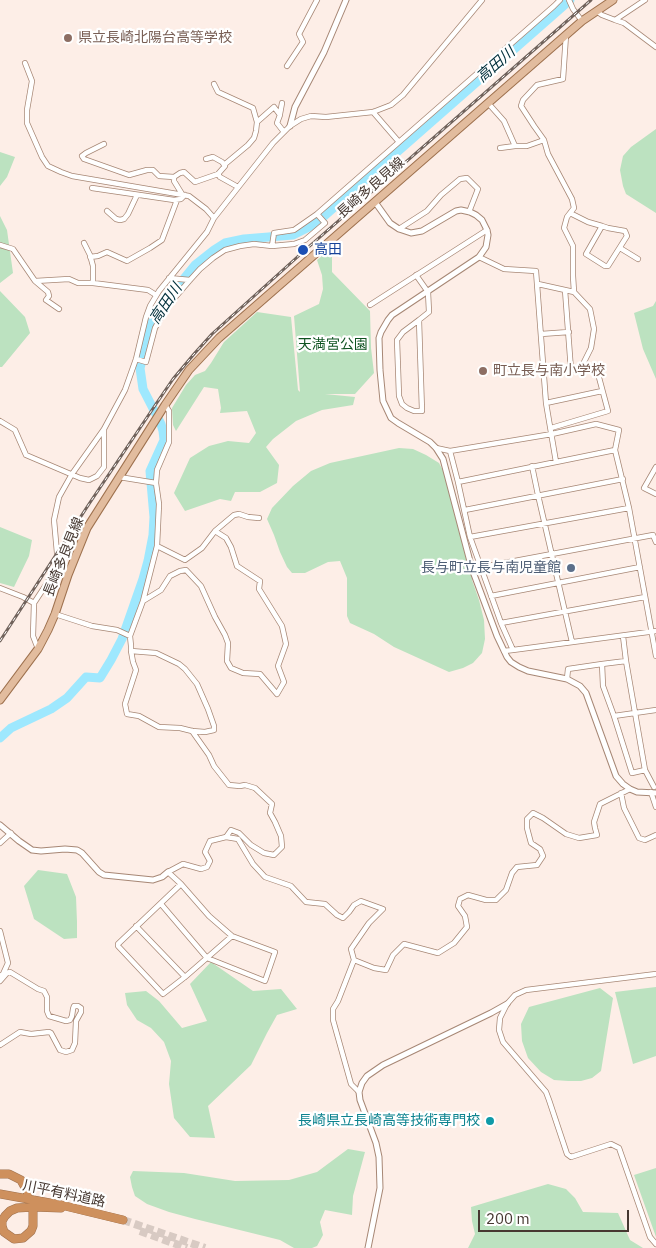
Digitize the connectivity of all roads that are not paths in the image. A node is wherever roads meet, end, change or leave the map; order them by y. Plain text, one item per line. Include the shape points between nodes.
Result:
1 (317, 0) edge
2 (346, 0) edge
3 (482, 0) edge
4 (560, 0) edge
5 (569, 0) edge
6 (613, 0) edge
7 (646, 0) edge
8 (596, 11) junction
9 (615, 20) junction
10 (582, 21) junction
11 (566, 35) junction
12 (656, 46) edge
13 (25, 63) dead end
14 (287, 66) dead end
15 (214, 84) dead end
16 (488, 102) junction
17 (282, 103) dead end
18 (373, 112) junction
19 (280, 115) junction
20 (257, 122) junction
21 (290, 126) junction
22 (284, 132) junction
23 (544, 140) junction
24 (399, 142) junction
25 (104, 144) dead end
26 (515, 146) junction
27 (500, 148) dead end
28 (206, 159) dead end
29 (224, 165) junction
30 (218, 174) junction
31 (174, 177) junction
32 (238, 187) junction
33 (92, 188) dead end
34 (137, 195) junction
35 (183, 195) junction
36 (177, 200) junction
37 (375, 202) junction
38 (106, 211) dead end
39 (469, 212) junction
40 (570, 213) junction
41 (317, 214) junction
42 (214, 218) junction
43 (602, 226) junction
44 (399, 229) junction
45 (487, 230) junction
46 (84, 243) dead end
47 (0, 244) edge
48 (272, 246) junction
49 (620, 248) junction
50 (90, 257) junction
51 (479, 257) junction
52 (638, 259) dead end
53 (416, 275) junction
54 (169, 278) junction
55 (190, 280) junction
56 (35, 281) junction
57 (93, 283) junction
58 (538, 284) junction
59 (565, 290) junction
60 (428, 292) junction
61 (574, 292) junction
62 (156, 295) junction
63 (370, 305) dead end
64 (59, 309) dead end
65 (419, 320) junction
66 (568, 332) junction
67 (541, 334) junction
68 (137, 359) junction
69 (580, 370) junction
70 (602, 391) junction
71 (546, 403) junction
72 (163, 408) junction
73 (0, 416) edge
74 (1, 422) edge
75 (104, 428) junction
76 (551, 428) junction
77 (552, 434) junction
78 (436, 448) junction
79 (616, 450) junction
80 (450, 451) junction
81 (556, 462) junction
82 (532, 466) junction
83 (656, 467) edge
84 (72, 474) junction
85 (119, 477) junction
86 (623, 479) junction
87 (458, 482) junction
88 (156, 483) junction
89 (656, 494) edge
90 (538, 495) junction
91 (629, 508) junction
92 (464, 510) junction
93 (259, 518) dead end
94 (544, 524) junction
95 (656, 529) edge
96 (215, 530) junction
97 (653, 535) junction
98 (470, 537) junction
99 (634, 538) junction
100 (656, 542) edge
101 (157, 546) junction
102 (551, 554) junction
103 (60, 562) junction
104 (481, 567) junction
105 (640, 567) junction
106 (472, 569) junction
107 (68, 575) junction
108 (559, 583) junction
109 (0, 588) edge
110 (491, 596) junction
111 (645, 597) junction
112 (143, 601) junction
113 (34, 603) junction
114 (566, 612) junction
115 (55, 614) junction
116 (501, 624) junction
117 (654, 632) edge
118 (129, 635) junction
119 (623, 636) junction
120 (572, 642) junction
121 (38, 649) junction
122 (514, 650) junction
123 (131, 651) junction
124 (504, 651) junction
125 (656, 656) edge
126 (626, 661) junction
127 (602, 664) junction
128 (567, 679) junction
129 (0, 700) edge
130 (656, 710) edge
131 (635, 714) junction
132 (614, 716) junction
133 (192, 731) junction
134 (646, 770) junction
135 (630, 789) junction
136 (654, 791) edge
137 (622, 793) junction
138 (656, 806) edge
139 (0, 825) edge
140 (10, 833) junction
141 (656, 835) edge
142 (226, 837) junction
143 (0, 843) edge
144 (168, 872) junction
145 (181, 884) junction
146 (161, 904) junction
147 (136, 926) junction
148 (0, 931) edge
149 (232, 936) junction
150 (207, 958) junction
151 (354, 960) junction
152 (656, 974) edge
153 (0, 976) edge
154 (185, 978) junction
155 (0, 981) edge
156 (507, 1004) junction
157 (0, 1044) edge
158 (360, 1092) junction
159 (0, 1174) edge
160 (0, 1194) edge
161 (30, 1196) junction
162 (61, 1208) junction
163 (32, 1212) dead end
164 (656, 1244) edge
165 (368, 1248) edge

1 - 14 street via 299,34 302,42
2 - 21 street via 324,52 295,107
3 - 18 street via 403,95 391,105
4 - 24 street
5 - 10 street
6 - 8 main road, 長崎多良見線
7 - 9 street
8 - 9 street
8 - 10 main road, 長崎多良見線
9 - 12 street
10 - 11 main road, 長崎多良見線
11 - 16 main road, 長崎多良見線
11 - 23 street via 563,79 537,85 521,106
13 - 35 street via 32,81 26,110 28,123 48,166 72,176
15 - 20 street via 218,92 253,108
16 - 26 street via 504,121
16 - 37 main road, 長崎多良見線
17 - 19 street
18 - 21 street via 311,116
18 - 24 street
19 - 20 street via 274,107
19 - 22 street via 277,123
20 - 29 street via 254,138
21 - 22 street
22 - 32 street
23 - 26 street
23 - 40 street via 572,199 574,208
24 - 41 street
25 - 31 street via 82,156 129,175 153,170 159,176
26 - 27 street
28 - 29 street via 218,159
29 - 30 street
30 - 31 street via 195,182 184,172
30 - 32 street
31 - 35 street
32 - 42 street
33 - 34 street
34 - 36 street
34 - 38 street via 124,219 116,219
35 - 36 street
35 - 42 street via 206,208
36 - 50 street via 162,240 150,248 128,261 107,252
37 - 44 street via 390,223
37 - 72 main road, 長崎多良見線 via 219,338 189,370
39 - 44 street via 456,211 422,232
39 - 44 street via 478,189 467,178 460,179 427,211
39 - 45 street via 482,220
40 - 43 street
40 - 61 street via 564,228 573,246
41 - 48 street via 294,230 274,233
41 - 48 street via 325,223 305,240
42 - 54 street via 207,232
43 - 49 street via 625,231 627,236
43 - 49 street via 586,254 608,266
45 - 51 street via 486,247
45 - 53 street
46 - 50 street
47 - 56 street via 13,249
48 - 55 street via 254,244 225,250
49 - 52 street
50 - 57 street
51 - 58 street via 504,269 536,272
51 - 60 street
53 - 60 street
53 - 63 street
54 - 55 street
54 - 62 street
55 - 68 street via 155,328 146,362
56 - 57 street via 69,279
56 - 64 street via 48,292 46,300
57 - 62 street via 148,290
58 - 59 street
58 - 67 street
59 - 61 street
59 - 66 street
60 - 65 street via 429,312
60 - 78 street via 388,320 379,338 380,370 383,401 391,418
61 - 69 street via 590,309 594,329 591,348
62 - 68 street via 146,316
65 - 65 street via 402,332 398,340 399,396 402,404 414,411 422,410
66 - 67 street
66 - 69 street via 572,370
67 - 71 street
68 - 75 street via 125,390
69 - 70 street via 597,370
70 - 71 street
70 - 76 street via 608,411
71 - 76 street
72 - 85 main road, 長崎多良見線
72 - 88 street via 169,411 169,442 157,470
73 - 74 street via 4,420
74 - 84 street via 15,430 26,455
75 - 84 street
75 - 84 street via 104,467 101,473 90,480
76 - 77 street
77 - 79 street via 596,424 619,430
77 - 80 street
77 - 81 street
78 - 80 street
78 - 106 street via 447,470
79 - 81 street
79 - 86 street
80 - 87 street
81 - 82 street
82 - 87 street
82 - 90 street
83 - 89 street via 644,488
84 - 103 street via 59,497 54,520
85 - 88 street
85 - 107 main road, 長崎多良見線 via 87,528
86 - 90 street
86 - 91 street
87 - 92 street
88 - 101 street
90 - 92 street
90 - 94 street
91 - 94 street
91 - 99 street
92 - 98 street
93 - 96 street via 234,514
94 - 98 street
94 - 102 street
95 - 97 street
96 - 101 street via 202,548 185,560
96 - 112 street via 226,538 237,566 260,580 260,589 282,626 286,644 278,666 284,682 277,694 260,674 243,673 232,668 227,661 225,635 201,586 186,570 170,576 161,590
97 - 99 street
97 - 100 street
98 - 104 street
99 - 102 street
99 - 105 street
101 - 112 street
102 - 104 street
102 - 108 street
103 - 107 street
103 - 113 street
104 - 106 street
104 - 110 street
105 - 108 street
105 - 111 street
106 - 124 street
107 - 115 main road, 長崎多良見線
108 - 110 street
108 - 114 street
109 - 113 street
110 - 116 street
111 - 114 street
111 - 117 street
112 - 118 street
113 - 121 street via 33,636
114 - 116 street
114 - 120 street
115 - 118 street
115 - 121 main road, 長崎多良見線
116 - 122 street
117 - 119 street
117 - 125 street
118 - 123 street
119 - 120 street
119 - 126 street
120 - 122 street
121 - 129 main road, 長崎多良見線
122 - 124 street
123 - 133 street via 136,670 125,704 127,714 139,716 159,727
123 - 133 street via 156,653 179,664 197,684 214,730
124 - 128 street via 519,667
126 - 127 street
126 - 131 street
127 - 128 street via 568,669
127 - 132 street via 603,686
128 - 135 street via 586,693 616,776
130 - 131 street
131 - 132 street
131 - 134 street
132 - 134 street via 632,772
133 - 142 street via 229,784 255,788 272,804 270,813 276,822 282,847 274,855 251,845 239,832 231,830
134 - 136 street
135 - 136 street
135 - 137 street
136 - 138 street
137 - 141 street via 624,808 639,838 645,840
137 - 151 street via 600,804 594,822 597,835 579,838 566,834 533,813 526,819 531,843 540,848 544,856 537,865 517,867 506,890 496,900 468,895 460,899 458,906 466,916 467,927 454,943 438,953 404,944 392,955 386,970
139 - 140 street
140 - 143 street
140 - 144 street via 32,850 77,850 104,875 153,880
142 - 144 street via 210,841 205,852 210,861 207,867 183,864
142 - 151 street via 238,839 265,877 291,886 306,902 325,904 343,918 361,901 383,910 368,923 351,949
144 - 145 street
145 - 146 street
145 - 149 street
146 - 147 street
146 - 150 street
147 - 154 street
147 - 154 street via 118,946 163,994
148 - 153 street via 8,963
149 - 150 street
149 - 150 street via 274,952 265,981
150 - 154 street
151 - 158 street via 333,1009 333,1020 351,1084
152 - 156 street via 526,990
155 - 157 street via 10,972 38,990 44,990 48,997 49,1016 66,1021 70,1020 74,1006 81,1008 72,1050 60,1050 49,1032 20,1032
156 - 158 street via 379,1068 362,1083
156 - 164 street via 498,1030 503,1042 546,1092 567,1154 571,1157 611,1144 619,1148 650,1237
158 - 165 street via 362,1108 376,1143 379,1165 380,1188
159 - 161 highway via 21,1180
160 - 161 highway, 川平有料道路
160 - 162 highway, 川平有料道路
161 - 162 highway, 川平有料道路 via 122,1222
162 - 163 highway via 10,1211 2,1221 4,1232 14,1239 23,1238 33,1226

